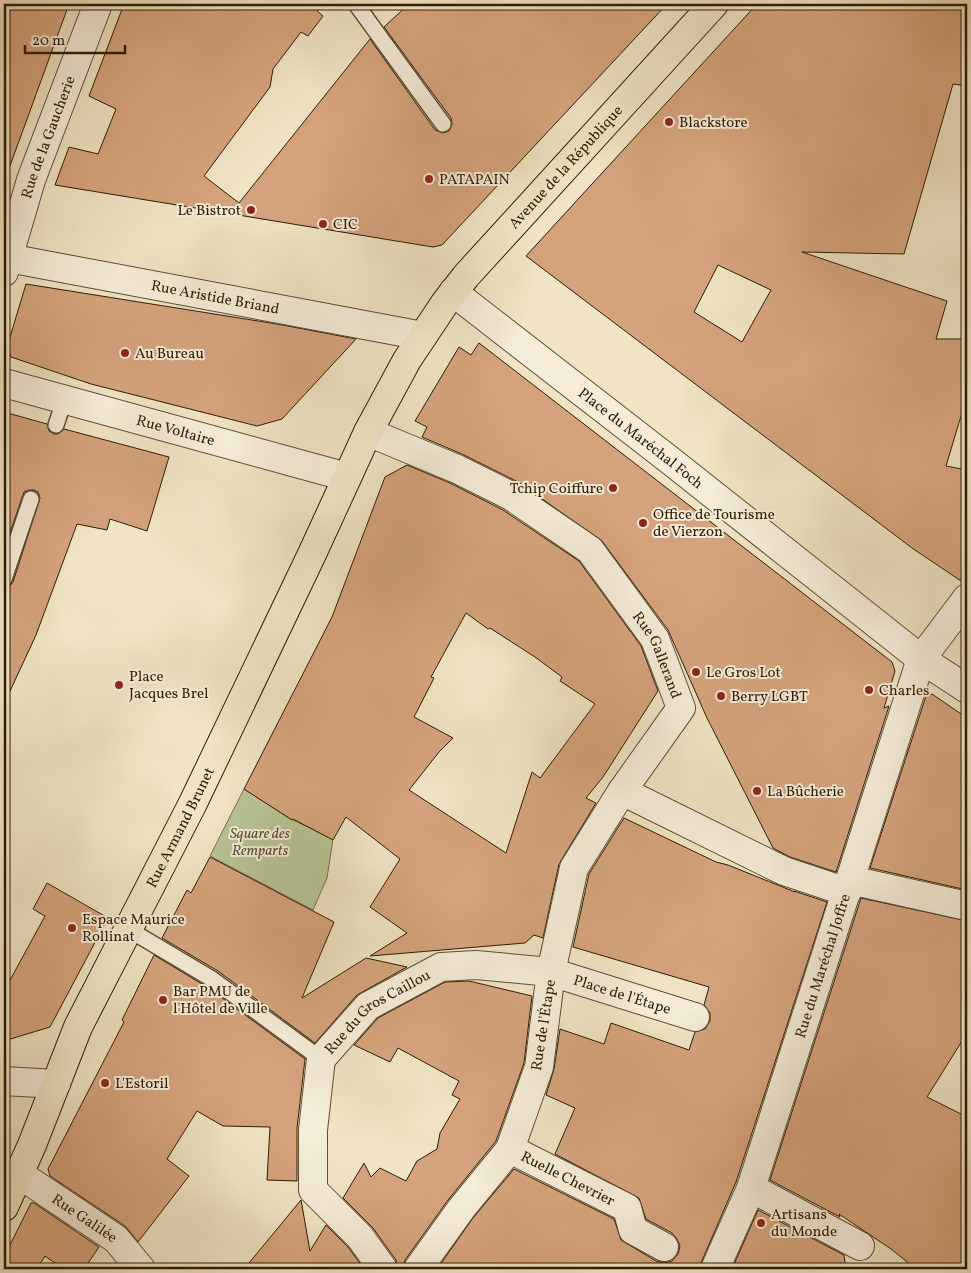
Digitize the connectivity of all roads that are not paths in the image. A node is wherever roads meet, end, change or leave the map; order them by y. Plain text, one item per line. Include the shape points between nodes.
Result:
1 (98, 4) edge
2 (356, 4) edge
3 (714, 4) edge
4 (443, 124) dead end
5 (15, 191) edge
6 (6, 265) edge
7 (453, 292) junction
8 (423, 336) junction
9 (4, 383) edge
10 (368, 432) junction
11 (347, 478) junction
12 (31, 499) dead end
13 (4, 579) edge
14 (967, 598) edge
15 (921, 659) junction
16 (967, 689) edge
17 (622, 791) junction
18 (848, 886) junction
19 (967, 906) edge
20 (128, 929) junction
21 (551, 972) junction
22 (695, 1017) dead end
23 (321, 1059) junction
24 (4, 1081) edge
25 (56, 1084) junction
26 (510, 1149) junction
27 (19, 1174) junction
28 (751, 1188) junction
29 (4, 1206) edge
30 (860, 1246) dead end
31 (664, 1247) dead end
32 (141, 1269) edge
33 (383, 1269) edge
34 (418, 1269) edge
35 (715, 1269) edge

1 - 5 street, Rue de la Gaucherie
2 - 4 lane
3 - 7 main road, Avenue de la République
5 - 6 street, Rue de la Gaucherie
6 - 8 street, Rue Aristide Briand
7 - 8 main road, Avenue de la République
7 - 15 street, Place du Maréchal Foch
8 - 10 main road, Avenue de la République
9 - 11 street, Rue Voltaire via 60,413
10 - 11 main road, Rue Armand Brunet
10 - 17 street, Rue Gallerand via 458,469 511,496 590,550 655,639 681,708
11 - 20 main road, Rue Armand Brunet via 193,803
12 - 13 lane
14 - 15 street, Rue du Maréchal Joffre
15 - 16 street, Place du Maréchal Foch
15 - 18 street, Rue du Maréchal Joffre
17 - 18 street via 784,871
17 - 21 street, Rue de l'Étape via 574,868
18 - 19 street
18 - 28 street, Rue du Maréchal Joffre
20 - 23 lane, Rue du Gros Caillou via 212,978
20 - 25 main road, Rue Armand Brunet via 78,1026
21 - 22 street, Place de l'Étape
21 - 23 street, Rue du Gros Caillou via 476,965 440,967 368,1006
21 - 26 street, Rue de l'Étape via 539,1067
23 - 33 street via 313,1130 313,1190 360,1237
24 - 25 street
25 - 27 main road, Rue Armand Brunet
26 - 31 street, Ruelle Chevrier via 627,1208 633,1230
26 - 34 street, Rue de l'Étape
27 - 29 main road, Rue Armand Brunet
27 - 32 street, Rue Galilée via 116,1239
28 - 30 street
28 - 35 street, Rue du Maréchal Joffre

